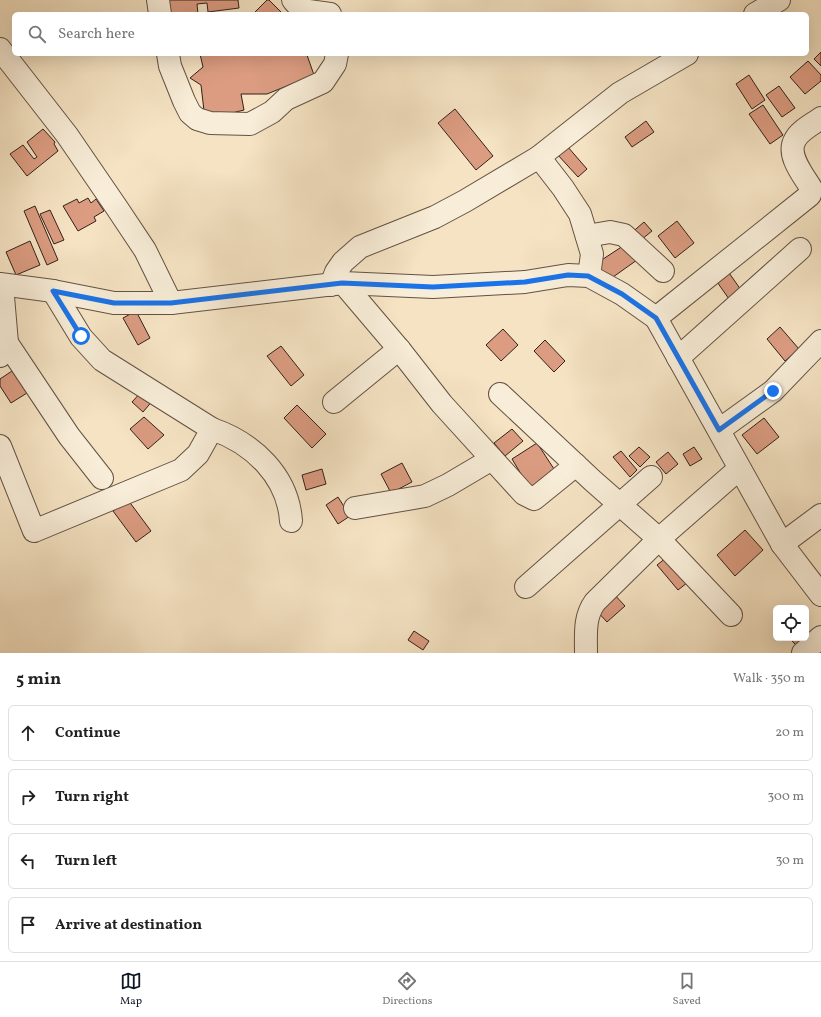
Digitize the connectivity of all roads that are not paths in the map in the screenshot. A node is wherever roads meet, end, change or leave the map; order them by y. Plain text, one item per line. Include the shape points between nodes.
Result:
1 (158, 0) edge
2 (293, 0) edge
3 (779, 0) edge
4 (160, 12) edge
5 (316, 12) edge
6 (758, 12) edge
7 (0, 49) edge
8 (168, 56) edge
9 (337, 56) edge
10 (684, 56) edge
11 (821, 118) edge
12 (539, 157) junction
13 (587, 236) junction
14 (800, 249) dead end
15 (663, 271) dead end
16 (588, 276) junction
17 (337, 284) junction
18 (1, 285) edge
19 (53, 291) junction
20 (171, 303) junction
21 (656, 318) junction
22 (821, 341) edge
23 (3, 349) edge
24 (399, 349) junction
25 (678, 358) junction
26 (500, 394) dead end
27 (334, 402) dead end
28 (212, 429) junction
29 (719, 430) junction
30 (0, 446) edge
31 (492, 459) junction
32 (576, 465) junction
33 (739, 469) junction
34 (651, 477) dead end
35 (102, 478) dead end
36 (620, 504) junction
37 (355, 508) dead end
38 (821, 515) edge
39 (291, 521) dead end
40 (659, 539) junction
41 (782, 544) junction
42 (526, 587) dead end
43 (821, 595) edge
44 (731, 615) dead end
45 (586, 653) edge

1 - 4 street
2 - 5 street via 302,10
3 - 6 street
7 - 20 street via 67,135 121,214 145,250
8 - 9 street via 184,102 196,119 210,123 250,124 272,112 286,99 323,82 335,64
10 - 12 street via 620,94
11 - 21 street via 798,136 793,144 796,162 811,188 810,195
12 - 13 street via 580,214
12 - 17 street via 435,217 360,247 336,272
13 - 15 street via 610,232 624,235
13 - 16 street via 592,254
14 - 25 street
16 - 17 street via 568,275 525,282 433,287
16 - 21 street via 622,294
17 - 20 street
17 - 24 street
18 - 19 street
18 - 23 street
19 - 20 street via 114,303
19 - 28 street via 81,336 102,360
21 - 25 street
22 - 29 street via 773,391
23 - 35 street
24 - 27 street
24 - 31 street via 442,404
25 - 29 street
26 - 32 street
28 - 30 street via 198,454 181,470 34,531
28 - 39 street via 228,435 256,454 278,476 290,509
29 - 33 street
31 - 32 street via 524,494 534,499
31 - 37 street via 448,486 425,496
32 - 36 street
33 - 40 street
33 - 41 street
34 - 36 street
36 - 40 street
36 - 42 street
38 - 41 street
40 - 44 street
40 - 45 street via 589,610
41 - 43 street

